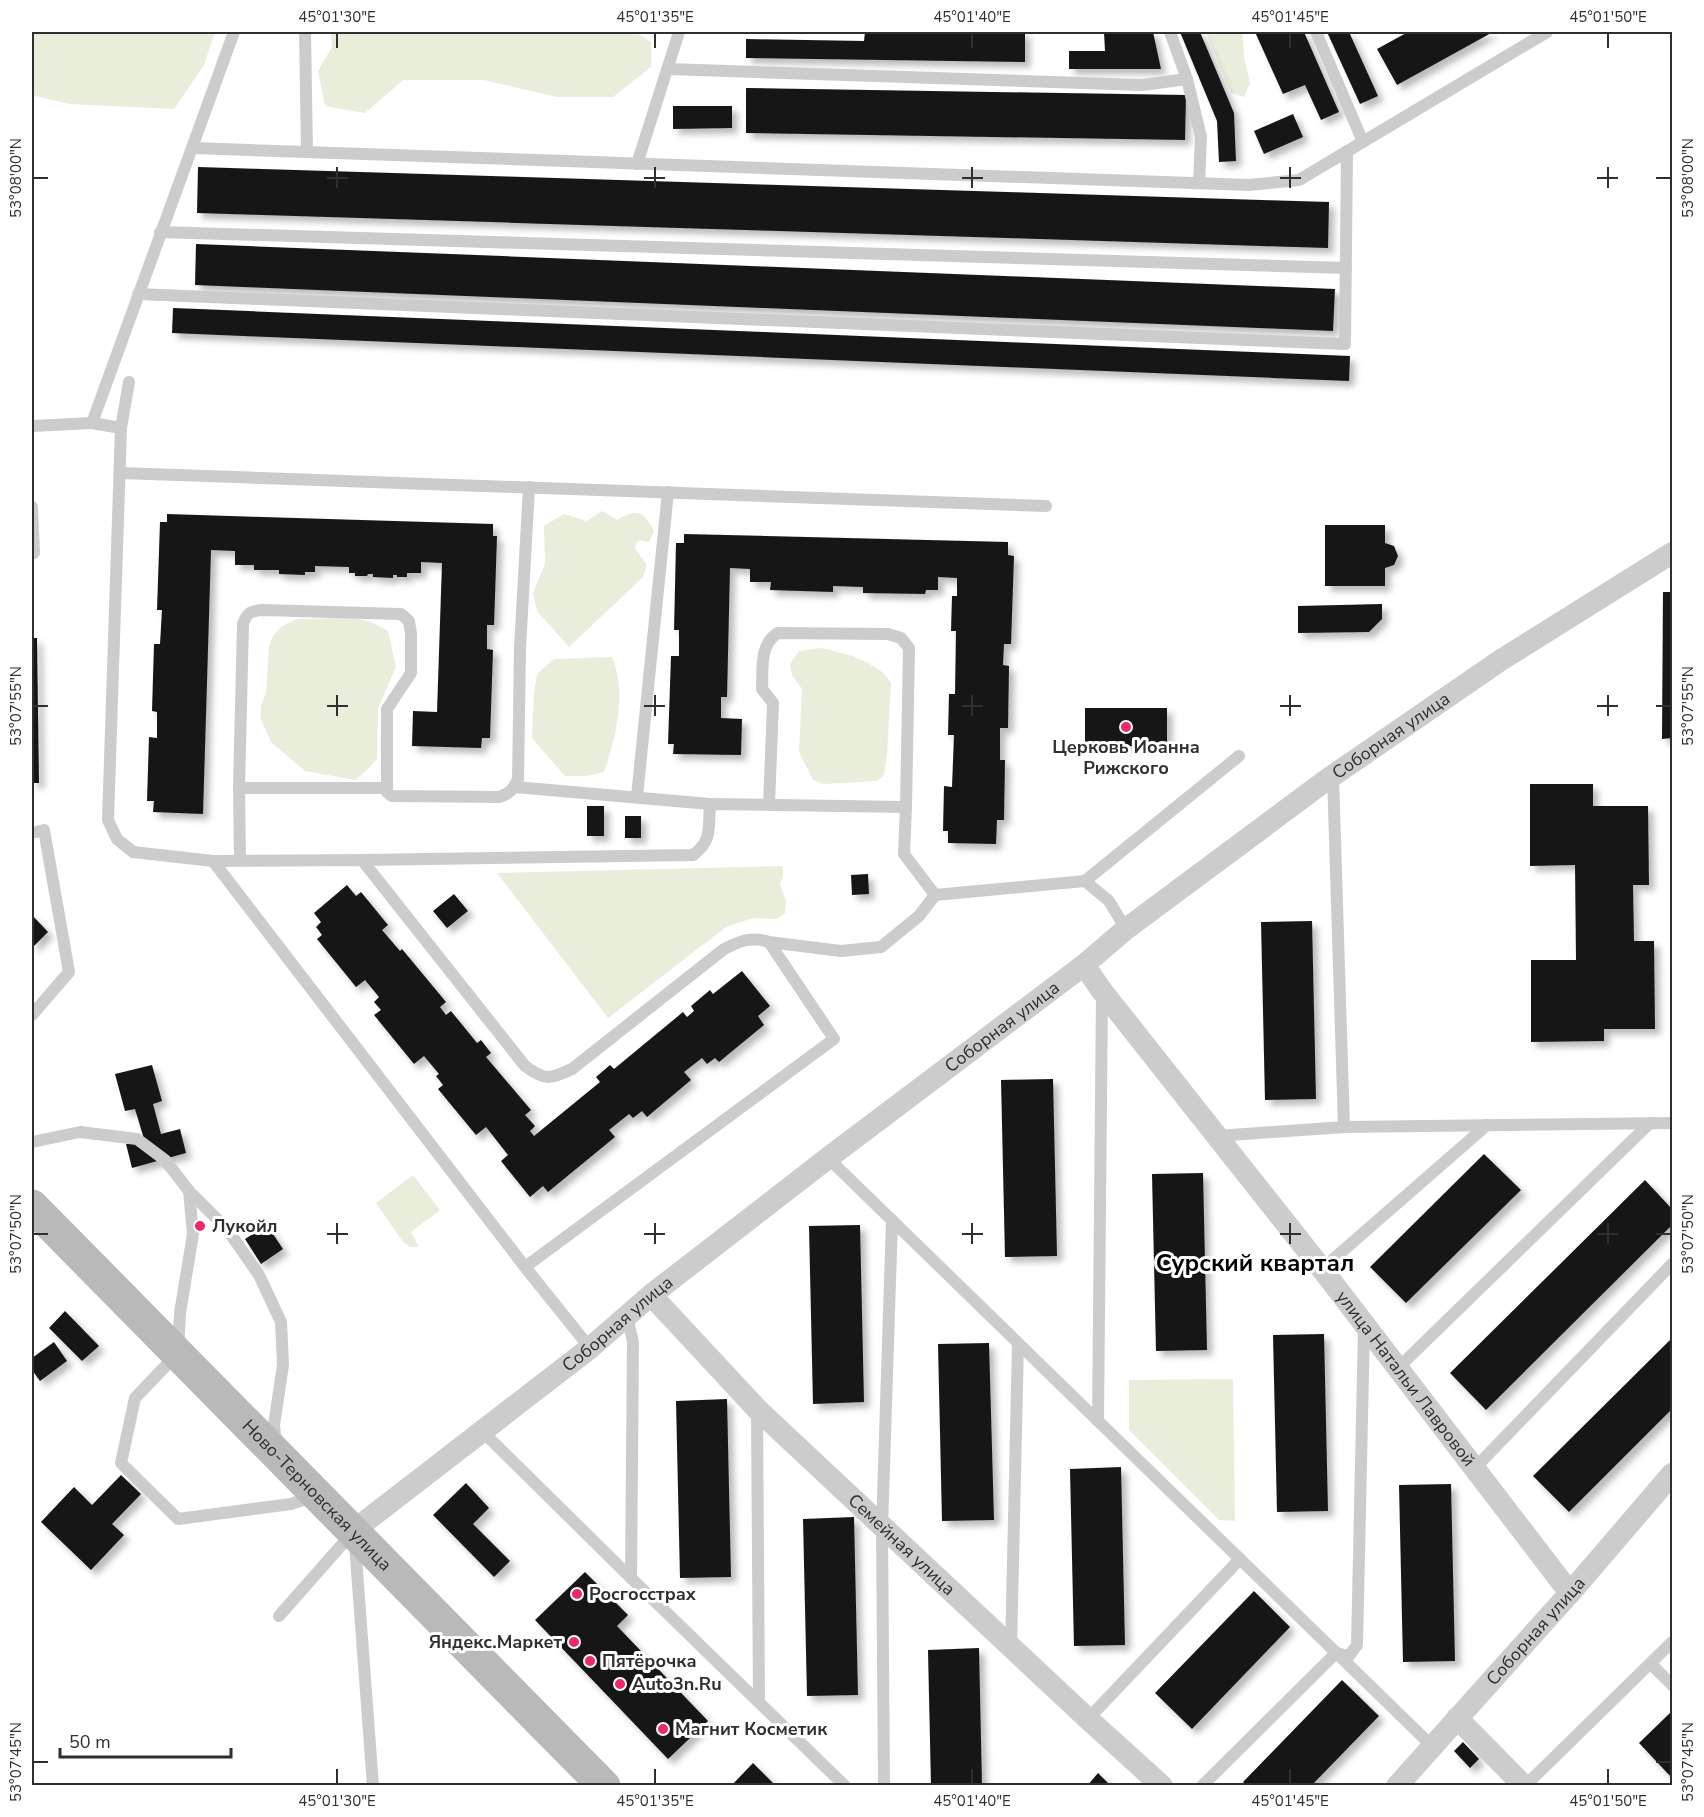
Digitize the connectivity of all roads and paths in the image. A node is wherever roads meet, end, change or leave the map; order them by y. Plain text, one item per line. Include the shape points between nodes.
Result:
1 (234, 32) edge
2 (305, 32) edge
3 (680, 32) edge
4 (1170, 32) edge
5 (1316, 32) edge
6 (1547, 32) edge
7 (668, 69) junction
8 (1187, 79) junction
9 (1363, 142) junction
10 (193, 148) junction
11 (308, 152) junction
12 (1347, 152) junction
13 (637, 164) junction
14 (1199, 183) junction
15 (160, 232) junction
16 (1346, 268) junction
17 (138, 294) junction
18 (129, 382) dead end
19 (92, 423) junction
20 (32, 426) edge
21 (121, 428) junction
22 (120, 473) junction
23 (529, 488) junction
24 (668, 492) junction
25 (1046, 506) dead end
26 (32, 507) edge
27 (32, 553) edge
28 (1672, 553) edge
29 (1239, 756) dead end
30 (1333, 775) junction
31 (515, 787) junction
32 (239, 788) junction
33 (387, 788) junction
34 (637, 796) junction
35 (710, 804) junction
36 (769, 805) junction
37 (906, 807) junction
38 (32, 833) edge
39 (240, 860) junction
40 (362, 860) junction
41 (213, 861) junction
42 (1085, 880) junction
43 (936, 895) junction
44 (1126, 929) junction
45 (769, 942) junction
46 (1084, 965) junction
47 (1102, 991) junction
48 (32, 1015) edge
49 (1650, 1123) junction
50 (1672, 1123) edge
51 (1487, 1125) junction
52 (1344, 1127) junction
53 (1217, 1136) junction
54 (32, 1142) edge
55 (828, 1158) junction
56 (189, 1191) junction
57 (32, 1206) edge
58 (892, 1220) junction
59 (1672, 1264) edge
60 (525, 1267) junction
61 (1322, 1269) junction
62 (651, 1295) junction
63 (627, 1316) junction
64 (1364, 1323) junction
65 (1018, 1344) junction
66 (590, 1348) junction
67 (178, 1353) junction
68 (1398, 1368) junction
69 (757, 1409) junction
70 (1098, 1421) junction
71 (482, 1431) junction
72 (277, 1454) junction
73 (1475, 1468) junction
74 (1672, 1474) edge
75 (318, 1495) junction
76 (882, 1528) junction
77 (353, 1531) junction
78 (1240, 1559) junction
79 (630, 1578) junction
80 (1570, 1593) junction
81 (279, 1616) dead end
82 (1672, 1642) edge
83 (1011, 1648) junction
84 (1336, 1653) junction
85 (1651, 1664) junction
86 (1672, 1685) edge
87 (759, 1702) junction
88 (1457, 1718) junction
89 (1088, 1719) junction
90 (1432, 1746) junction
91 (373, 1785) edge
92 (604, 1785) edge
93 (845, 1785) edge
94 (884, 1785) edge
95 (1162, 1785) edge
96 (1202, 1785) edge
97 (1397, 1785) edge
98 (1524, 1785) edge

1 - 10 lane
2 - 11 lane
3 - 7 lane
4 - 8 lane
5 - 9 lane
6 - 9 lane
7 - 8 lane via 1142,85
7 - 13 lane
8 - 14 lane via 1201,137
9 - 12 lane
10 - 11 lane
10 - 15 lane
11 - 13 lane
12 - 14 lane via 1299,180 1249,185
12 - 16 lane
13 - 14 lane
15 - 16 lane
15 - 17 lane
16 - 17 lane via 1345,344
17 - 19 lane
18 - 21 lane
19 - 20 lane
19 - 21 lane
21 - 22 lane
22 - 23 lane
22 - 41 lane via 108,820 117,839 133,852
23 - 24 lane
23 - 31 lane
24 - 25 lane
24 - 34 lane
26 - 27 lane
28 - 30 street, Соборная улица via 1501,660
29 - 42 lane
30 - 44 street, Соборная улица
30 - 52 lane
31 - 33 lane via 507,795 499,796 392,796
31 - 34 lane
32 - 33 lane
32 - 33 lane via 243,624 250,611 261,610 389,612 401,614 409,621 411,673 387,710
32 - 39 lane
34 - 35 lane
35 - 36 lane
35 - 40 lane via 708,839 693,855
36 - 37 lane
36 - 37 lane via 773,703 762,689 767,642 778,633 888,634 901,638 909,648
37 - 43 lane via 904,854
38 - 48 lane via 44,830 69,972
39 - 40 lane
39 - 41 lane
40 - 45 lane via 525,1066 538,1076 552,1078 572,1069 724,949 743,940
41 - 60 lane
42 - 43 lane
42 - 44 lane via 1109,901
43 - 45 lane via 920,916 881,947 841,951
44 - 46 street, Соборная улица
45 - 60 lane via 834,1039
46 - 47 street, улица Натальи Лавровой
46 - 55 street, Соборная улица
47 - 53 street, улица Натальи Лавровой
47 - 70 lane
49 - 50 lane
49 - 51 lane
49 - 68 lane
51 - 52 lane
51 - 61 lane
52 - 53 lane
53 - 61 street, улица Натальи Лавровой
54 - 56 lane via 80,1132 137,1139 165,1160
55 - 58 lane
55 - 62 street, Соборная улица
56 - 67 lane via 193,1234
56 - 72 lane via 227,1229 259,1275 281,1322 283,1365 274,1425
57 - 67 main road, Ново-Терновская улица
58 - 65 lane
58 - 76 lane
59 - 73 lane
60 - 66 lane
61 - 64 street, улица Натальи Лавровой
62 - 63 street, Соборная улица
62 - 69 street, Семейная улица
63 - 66 street, Соборная улица
63 - 79 lane via 633,1342
64 - 68 street, улица Натальи Лавровой
64 - 84 lane via 1357,1645 1349,1656
65 - 70 lane
65 - 83 lane
66 - 71 street, Соборная улица
67 - 72 main road, Ново-Терновская улица
67 - 75 lane via 135,1398 121,1463 178,1519 291,1504
68 - 73 street, улица Натальи Лавровой
69 - 76 street, Семейная улица
69 - 87 lane
70 - 78 lane
71 - 77 street, Соборная улица
71 - 79 lane
72 - 75 main road, Ново-Терновская улица
73 - 80 street, улица Натальи Лавровой
74 - 80 street, Соборная улица
75 - 77 main road, Ново-Терновская улица
76 - 83 street, Семейная улица
76 - 94 lane
77 - 81 lane
77 - 91 lane
77 - 92 main road, Ново-Терновская улица
78 - 84 lane
78 - 89 lane
79 - 87 lane
80 - 88 street, Соборная улица
82 - 85 lane
83 - 89 street, Семейная улица
84 - 90 lane
84 - 96 lane
85 - 86 lane
85 - 98 lane
87 - 93 lane
88 - 90 street, Соборная улица
88 - 98 street
89 - 95 street, Семейная улица
90 - 97 street, Соборная улица

